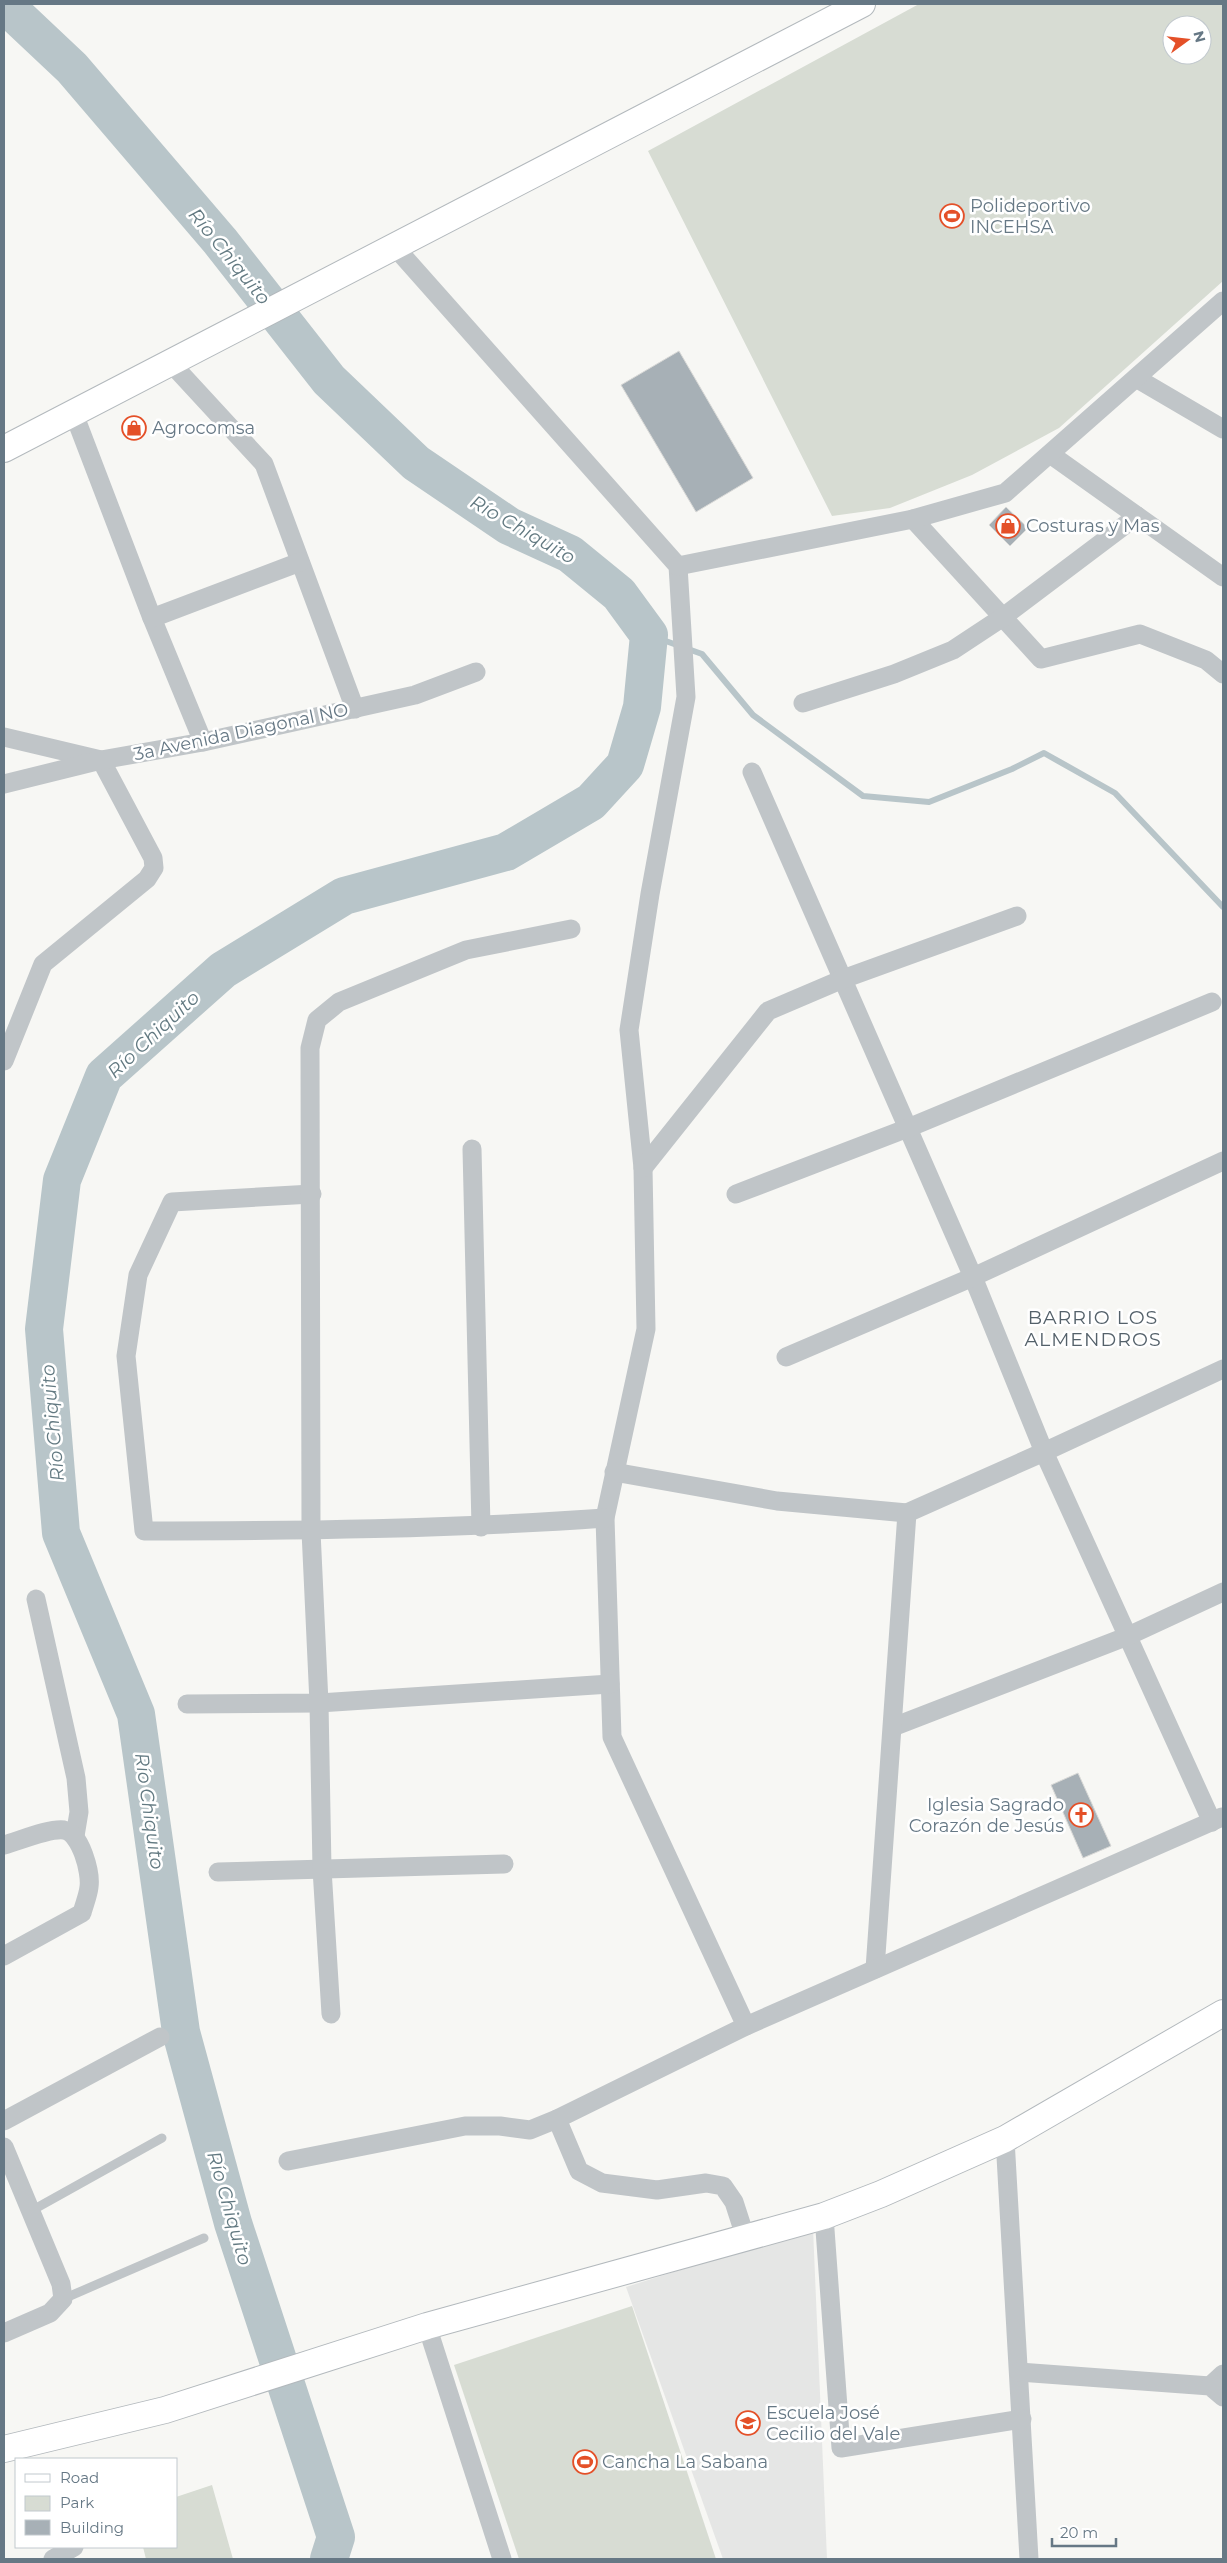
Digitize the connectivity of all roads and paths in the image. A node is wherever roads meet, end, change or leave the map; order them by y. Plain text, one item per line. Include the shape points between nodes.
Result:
1 (862, 4) edge
2 (395, 247) junction
3 (1223, 301) edge
4 (177, 359) junction
5 (1136, 378) junction
6 (74, 414) junction
7 (1223, 429) edge
8 (4, 449) edge
9 (1050, 454) junction
10 (1137, 516) junction
11 (913, 519) junction
12 (300, 562) junction
13 (678, 566) junction
14 (1223, 577) edge
15 (1003, 617) junction
16 (152, 618) junction
17 (476, 672) dead end
18 (1223, 674) edge
19 (803, 703) dead end
20 (355, 709) junction
21 (4, 736) edge
22 (203, 742) junction
23 (100, 760) junction
24 (752, 772) dead end
25 (4, 784) edge
26 (1017, 916) dead end
27 (571, 929) dead end
28 (843, 979) junction
29 (1212, 1002) dead end
30 (4, 1062) edge
31 (908, 1128) junction
32 (472, 1149) dead end
33 (1223, 1161) edge
34 (643, 1168) junction
35 (312, 1194) junction
36 (736, 1194) dead end
37 (973, 1277) junction
38 (786, 1357) dead end
39 (1223, 1369) edge
40 (1044, 1452) junction
41 (614, 1472) junction
42 (907, 1513) junction
43 (604, 1518) junction
44 (481, 1527) junction
45 (311, 1531) junction
46 (1223, 1592) edge
47 (36, 1599) dead end
48 (1128, 1636) junction
49 (610, 1684) junction
50 (319, 1703) junction
51 (188, 1704) dead end
52 (893, 1727) junction
53 (1218, 1819) edge
54 (75, 1836) junction
55 (4, 1845) edge
56 (504, 1864) dead end
57 (322, 1869) junction
58 (218, 1872) dead end
59 (4, 1956) edge
60 (875, 1969) junction
61 (1223, 2013) edge
62 (331, 2014) dead end
63 (746, 2026) junction
64 (160, 2037) dead end
65 (557, 2119) junction
66 (4, 2121) edge
67 (162, 2138) dead end
68 (1005, 2139) junction
69 (4, 2147) edge
70 (288, 2161) dead end
71 (31, 2211) junction
72 (824, 2216) junction
73 (745, 2236) junction
74 (204, 2238) dead end
75 (63, 2299) junction
76 (427, 2326) junction
77 (4, 2332) edge
78 (1019, 2372) junction
79 (1219, 2386) edge
80 (1022, 2419) junction
81 (5, 2447) edge
82 (72, 2548) edge
83 (53, 2559) edge
84 (502, 2559) edge
85 (1029, 2559) edge

1 - 2 street
2 - 4 street
2 - 13 street
3 - 5 street
4 - 6 street
4 - 12 street via 264,464
5 - 7 street
5 - 9 street
6 - 8 street
6 - 16 street
9 - 10 street
9 - 11 street via 1005,493
10 - 14 street
10 - 15 street
11 - 13 street
11 - 15 street
12 - 16 street
12 - 20 street
13 - 34 street via 686,697 629,1030
15 - 18 street via 1041,659 1140,634 1206,660
15 - 19 street via 953,650 894,674
16 - 22 street
17 - 20 street, 3a Avenida Diagonal NO via 415,695
20 - 22 street, 3a Avenida Diagonal NO
21 - 23 street
22 - 23 street, 3a Avenida Diagonal NO
23 - 25 street, 3a Avenida Diagonal NO
23 - 30 street via 153,858 154,868 147,879 43,964
24 - 28 street
26 - 28 street
27 - 35 street via 466,950 338,1002 317,1020 310,1048
28 - 31 street
28 - 34 street via 768,1011
29 - 31 street
31 - 36 street
31 - 37 street
32 - 44 street
33 - 37 street
34 - 41 street via 646,1329
35 - 45 street
35 - 45 street via 172,1202 138,1275 126,1356 144,1531
37 - 38 street
37 - 40 street
39 - 40 street
40 - 42 street
40 - 48 street
41 - 42 street via 777,1502
41 - 43 street
42 - 52 street
43 - 44 street
43 - 49 street
44 - 45 street
45 - 50 street
46 - 48 street
47 - 54 street via 76,1778 79,1812
48 - 52 street
48 - 53 street
49 - 50 street
49 - 63 street via 612,1737
50 - 51 street
50 - 57 street
52 - 60 street
53 - 60 street
54 - 55 street via 65,1830 50,1831
54 - 59 street via 83,1851 89,1886 82,1913
56 - 57 street
57 - 58 street
57 - 62 street
60 - 63 street
61 - 68 street
63 - 65 street
64 - 66 street
65 - 70 street via 530,2130 465,2126
65 - 73 street via 579,2171 602,2183 657,2190 706,2183 722,2186 734,2202
67 - 71 lane
68 - 72 street
68 - 78 street
69 - 71 street
71 - 75 street via 61,2284
72 - 73 street
72 - 80 street via 841,2448
73 - 76 street
74 - 75 lane
75 - 77 street via 50,2314
76 - 81 street via 165,2410
76 - 84 street
78 - 79 street
78 - 80 street
80 - 85 street
82 - 83 street

